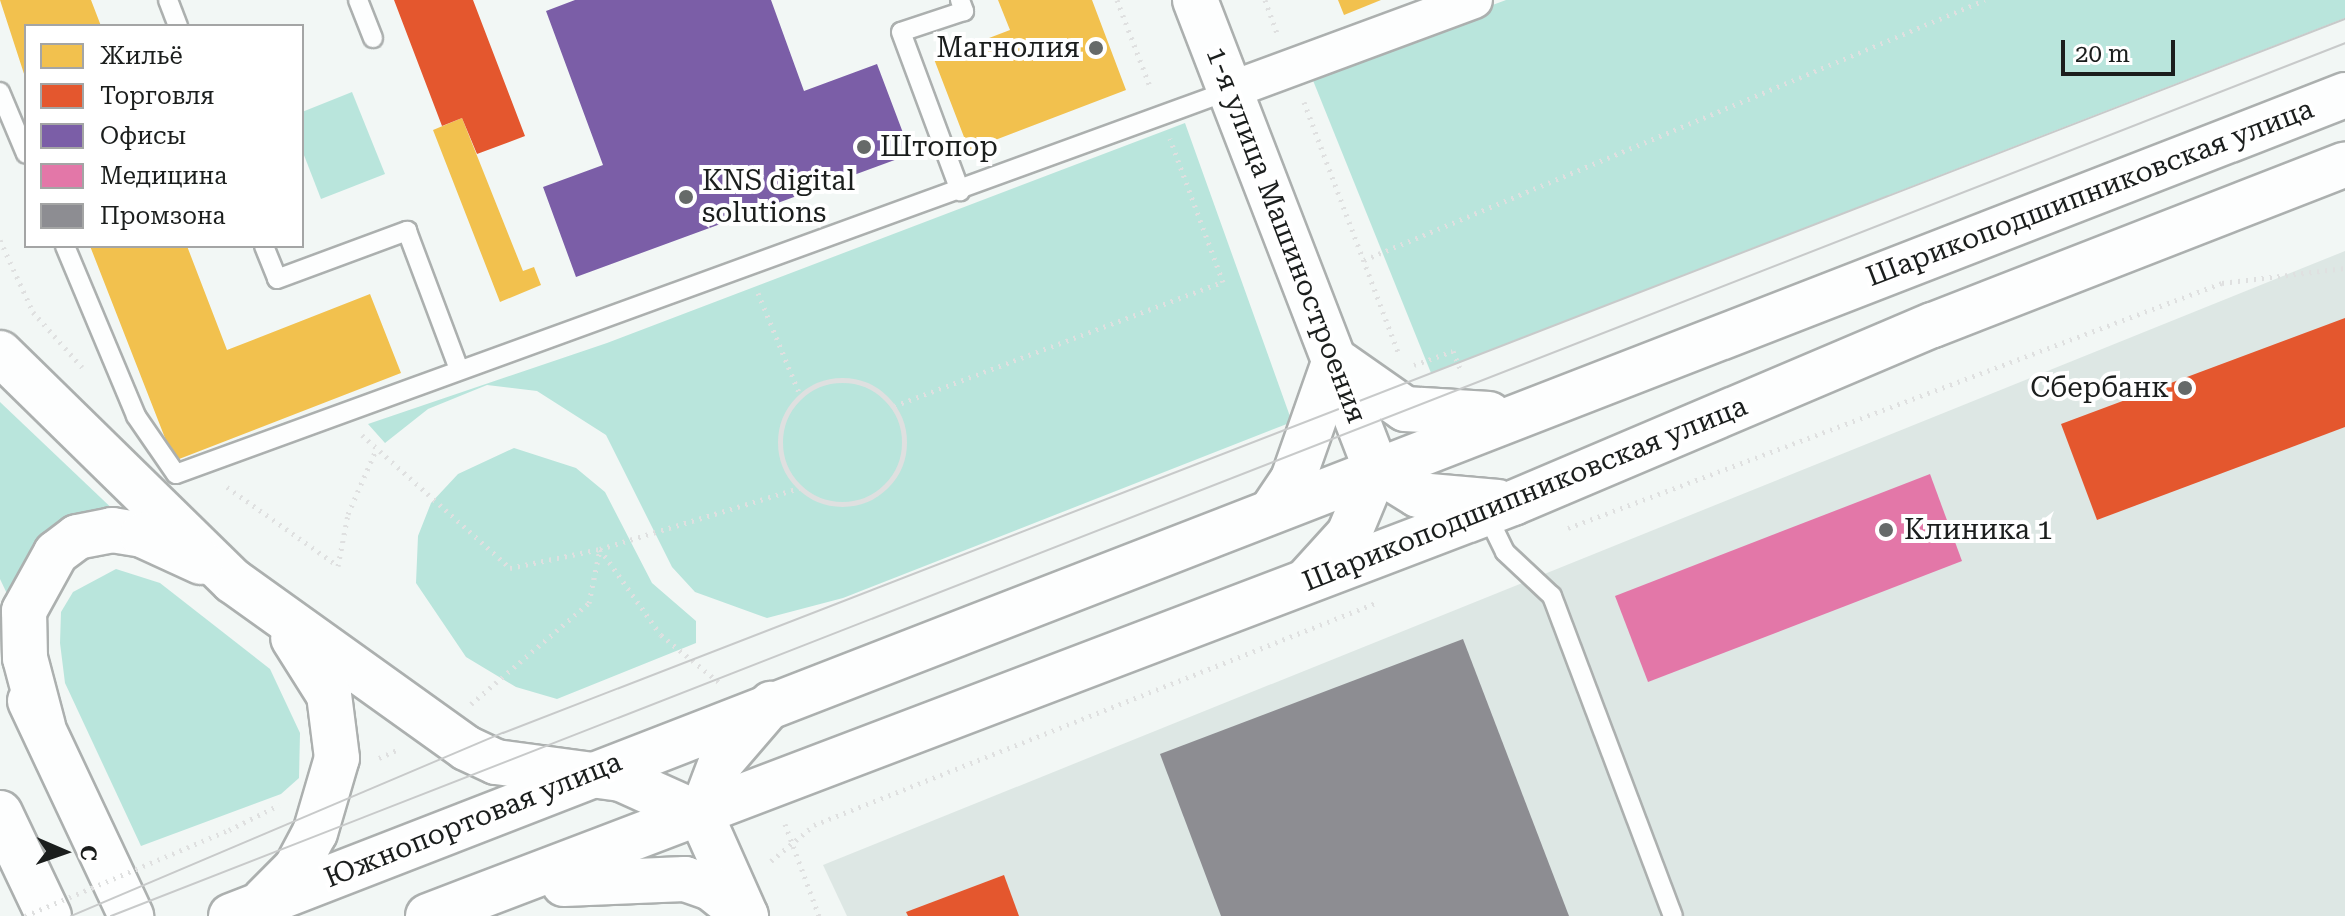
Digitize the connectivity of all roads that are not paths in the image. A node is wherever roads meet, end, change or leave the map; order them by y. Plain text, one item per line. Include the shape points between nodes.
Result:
1 (168, 0) edge
2 (358, 0) edge
3 (960, 0) edge
4 (1195, 0) edge
5 (1474, 0) edge
6 (177, 24) edge
7 (373, 38) dead end
8 (1231, 90) junction
9 (0, 92) edge
10 (2345, 95) edge
11 (24, 149) edge
12 (2345, 164) edge
13 (960, 191) junction
14 (66, 248) edge
15 (265, 248) edge
16 (0, 353) edge
17 (1335, 360) junction
18 (459, 369) junction
19 (1495, 413) junction
20 (1376, 469) junction
21 (1500, 508) junction
22 (1273, 509) junction
23 (233, 581) junction
24 (1305, 583) junction
25 (274, 614) junction
26 (0, 638) edge
27 (772, 702) junction
28 (720, 705) joint
29 (43, 726) junction
30 (590, 772) junction
31 (0, 813) edge
32 (701, 815) junction
33 (482, 896) junction
34 (244, 911) edge
35 (49, 916) edge
36 (131, 916) edge
37 (428, 916) edge
38 (746, 916) edge
39 (1673, 916) edge

1 - 6 lane
2 - 7 lane
3 - 13 lane via 964,11 901,32
4 - 8 main road, 1-я улица Машиностроения
5 - 8 street
8 - 13 lane
8 - 17 main road, 1-я улица Машиностроения
9 - 11 lane
10 - 19 main road, Шарикоподшипниковская улица
12 - 21 main road, Шарикоподшипниковская улица via 1933,325
13 - 18 lane
14 - 18 lane via 136,416 176,474
15 - 18 lane via 277,279 407,231
16 - 23 main road
17 - 19 main road via 1405,409
17 - 20 main road, 1-я улица Машиностроения
17 - 22 main road via 1293,479
19 - 20 main road, Шарикоподшипниковская улица
20 - 21 main road via 1418,495
20 - 22 main road, Шарикоподшипниковская улица
20 - 24 main road via 1349,534
21 - 24 main road, Шарикоподшипниковская улица
21 - 39 lane via 1505,552 1552,596
22 - 27 main road, Шарикоподшипниковская улица
23 - 25 main road
23 - 29 main road via 142,535 77,537 56,553 24,611 25,658
24 - 32 main road, Шарикоподшипниковская улица
25 - 30 main road via 466,748 542,771
25 - 34 main road via 329,695 337,758 315,833 296,868
26 - 29 main road
27 - 28 main road, Шарикоподшипниковская улица
27 - 32 main road via 721,762
28 - 30 main road, Южнопортовая улица
29 - 36 main road
30 - 32 main road via 651,788
30 - 34 main road, Южнопортовая улица
31 - 35 main road
32 - 33 main road
32 - 38 main road
33 - 37 main road
33 - 38 main road via 583,881 685,879 711,888

